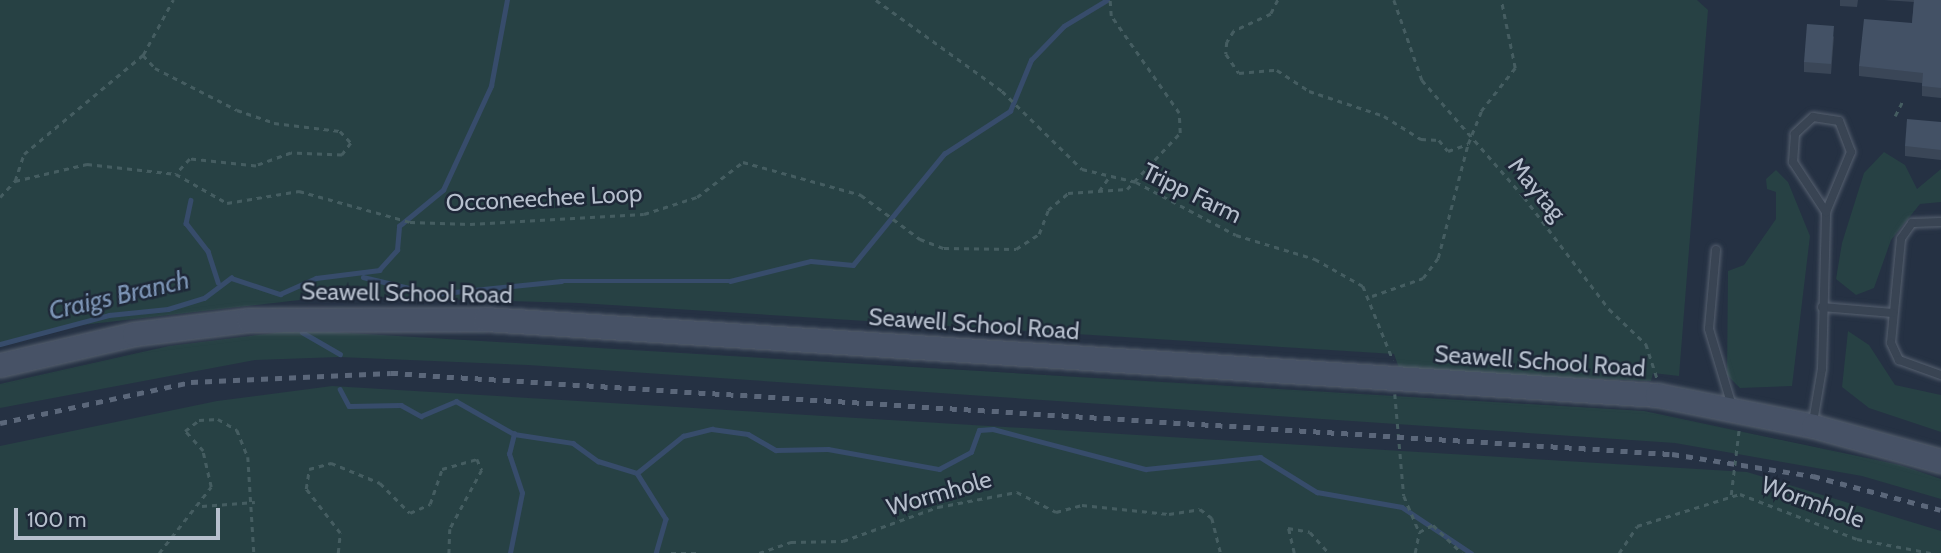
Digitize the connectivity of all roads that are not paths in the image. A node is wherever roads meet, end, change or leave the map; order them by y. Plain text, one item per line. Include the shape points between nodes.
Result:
1 (1826, 212) junction
2 (1941, 222) edge
3 (1716, 250) dead end
4 (1822, 307) junction
5 (1894, 313) junction
6 (0, 365) edge
7 (1941, 374) edge
8 (1733, 409) junction
9 (1813, 426) junction
10 (1941, 461) edge

1 - 1 lane via 1848,167 1849,136 1839,121 1813,117 1795,134 1793,162
1 - 4 lane
2 - 5 lane via 1924,220 1905,229
3 - 8 lane via 1709,329
4 - 5 lane
4 - 9 lane
5 - 7 lane via 1891,343 1899,360
6 - 8 street, Seawell School Road via 169,329 397,315 1657,395
8 - 9 street, Seawell School Road
9 - 10 street, Seawell School Road

